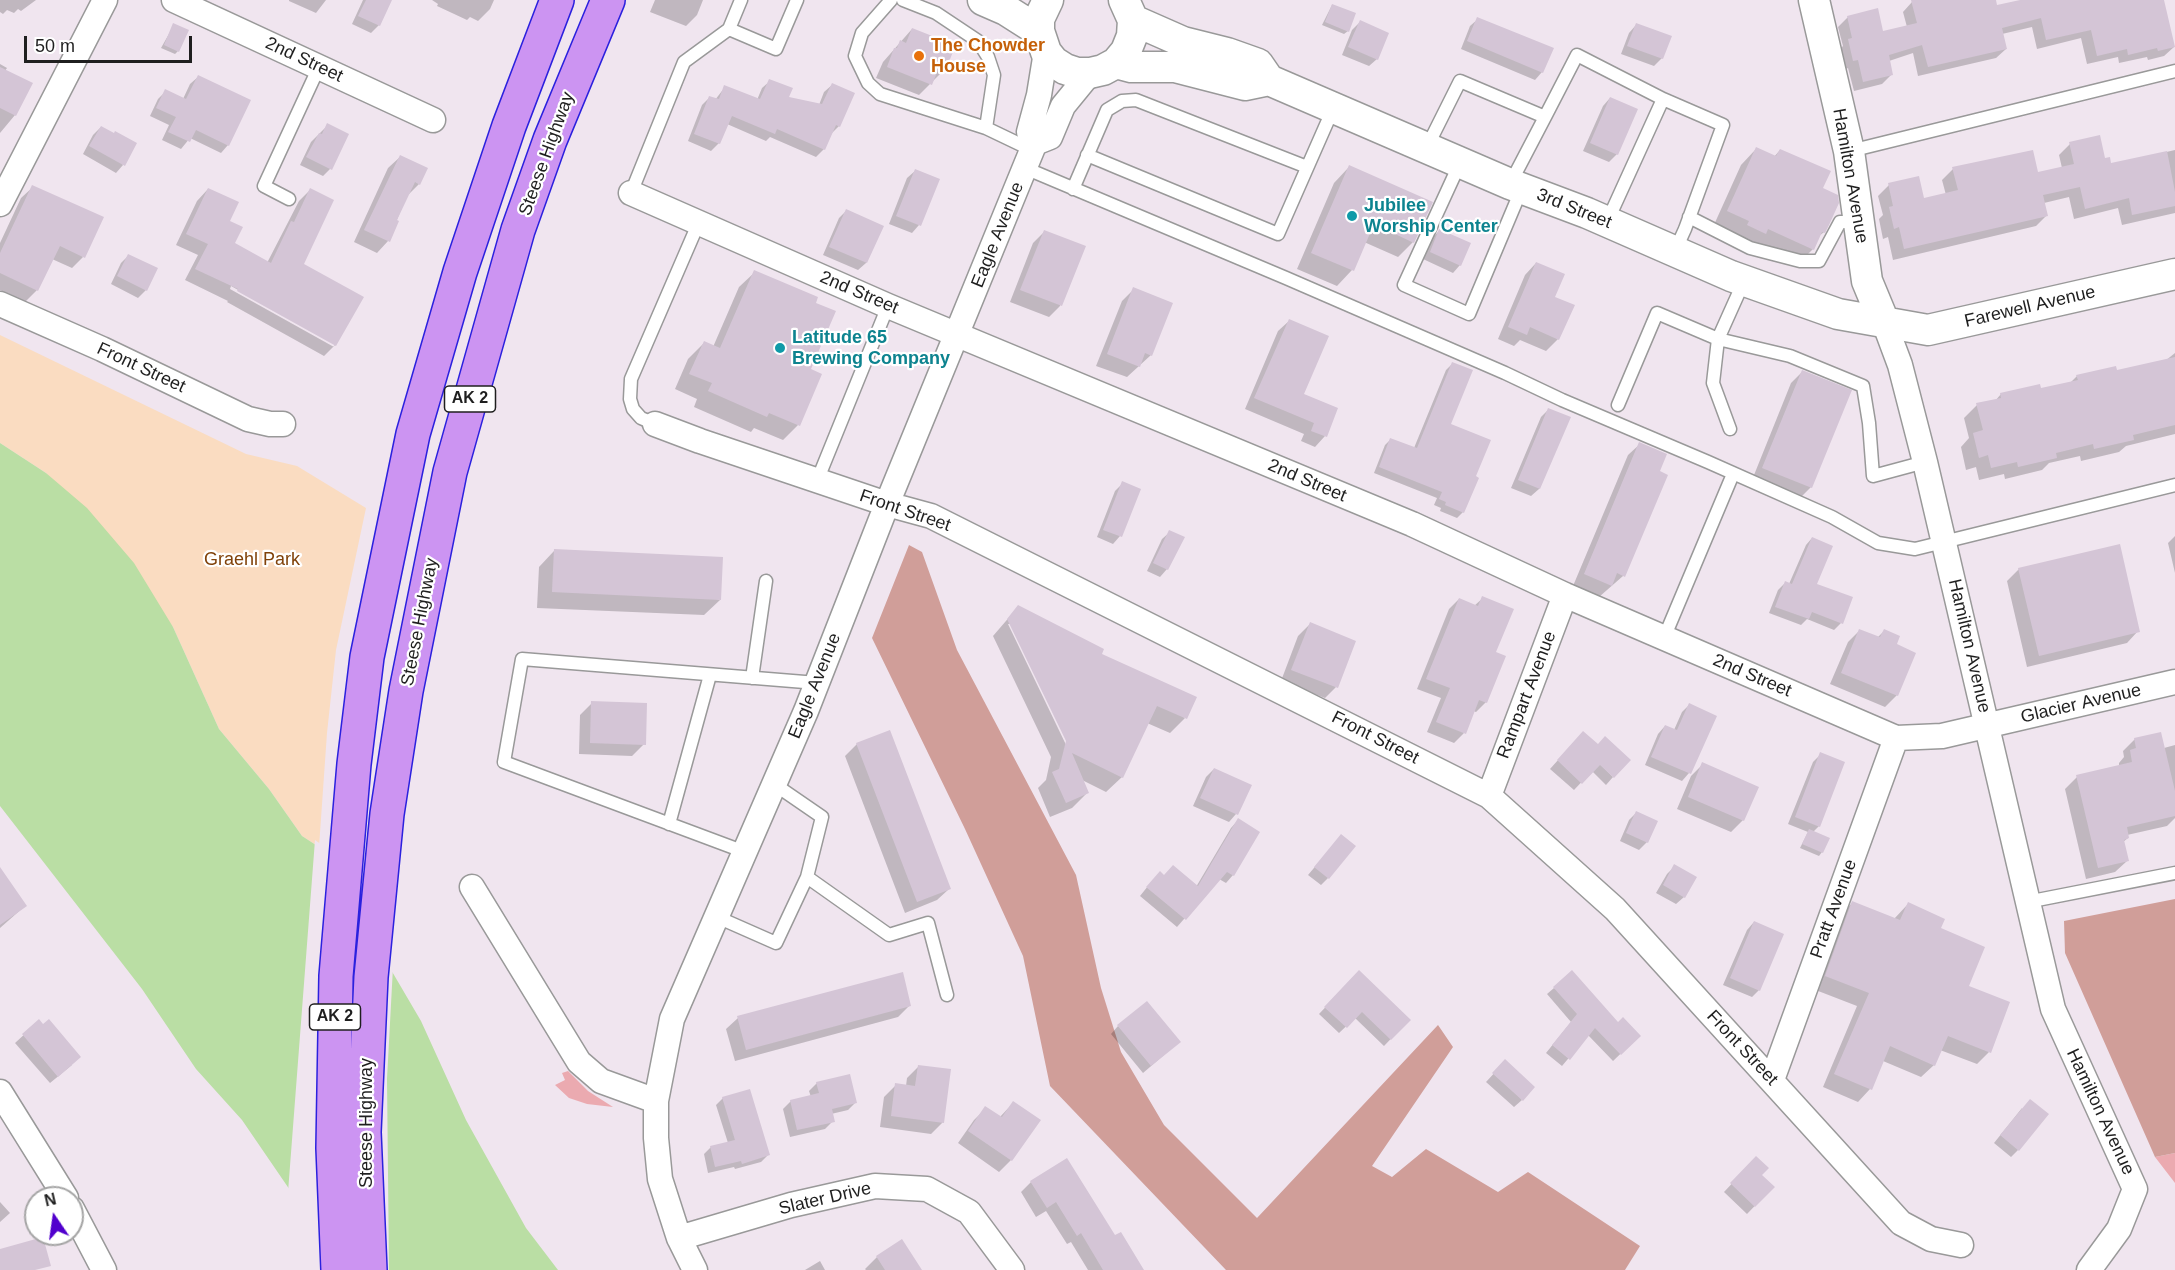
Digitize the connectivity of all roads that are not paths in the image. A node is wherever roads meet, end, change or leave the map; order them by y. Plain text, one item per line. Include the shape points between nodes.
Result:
1 (105, 0) edge
2 (174, 0) edge
3 (557, 0) edge
4 (608, 0) edge
5 (741, 0) edge
6 (797, 0) edge
7 (891, 0) edge
8 (903, 0) edge
9 (983, 0) edge
10 (1048, 0) edge
11 (1814, 0) edge
12 (1128, 6) edge
13 (729, 29) junction
14 (1042, 41) junction
15 (319, 67) junction
16 (1103, 68) junction
17 (2175, 71) edge
18 (1269, 80) junction
19 (1663, 99) junction
20 (1333, 108) junction
21 (1545, 117) junction
22 (433, 120) dead end
23 (986, 128) junction
24 (1427, 147) junction
25 (1849, 152) junction
26 (1031, 154) junction
27 (1087, 155) junction
28 (1460, 162) junction
29 (1307, 167) junction
30 (1516, 186) junction
31 (1072, 189) junction
32 (631, 193) joint
33 (289, 199) dead end
34 (0, 204) edge
35 (1689, 217) junction
36 (699, 222) junction
37 (1607, 222) junction
38 (1859, 222) junction
39 (1674, 252) junction
40 (2175, 274) edge
41 (1744, 281) junction
42 (0, 304) edge
43 (888, 306) junction
44 (1884, 322) junction
45 (958, 333) junction
46 (1718, 339) junction
47 (1618, 405) dead end
48 (283, 424) dead end
49 (655, 424) joint
50 (1730, 429) dead end
51 (1924, 462) junction
52 (1733, 474) junction
53 (817, 481) junction
54 (2175, 484) edge
55 (887, 504) junction
56 (1944, 540) junction
57 (766, 580) dead end
58 (1565, 595) junction
59 (1664, 638) junction
60 (710, 675) junction
61 (752, 678) junction
62 (2175, 682) edge
63 (817, 683) junction
64 (1988, 726) junction
65 (1896, 738) junction
66 (774, 784) junction
67 (1489, 796) junction
68 (669, 824) junction
69 (745, 852) junction
70 (2175, 873) edge
71 (807, 877) junction
72 (472, 887) dead end
73 (2026, 902) junction
74 (717, 918) junction
75 (947, 995) dead end
76 (1772, 1080) junction
77 (0, 1092) edge
78 (656, 1101) junction
79 (59, 1186) edge
80 (84, 1232) edge
81 (679, 1238) junction
82 (1961, 1245) dead end
83 (104, 1270) edge
84 (338, 1270) edge
85 (370, 1270) edge
86 (695, 1270) edge
87 (1012, 1270) edge
88 (2089, 1270) edge

1 - 34 street
2 - 15 street, 2nd Street
3 - 84 highway, Steese Highway / AK 2 via 460,272 413,434 367,657 336,976 333,1148
4 - 85 highway, Steese Highway / AK 2 via 518,230 450,472 406,691 387,814 371,977 364,1132
5 - 13 lane
6 - 13 lane via 776,49
7 - 23 lane via 862,33 855,56 868,83 880,94
8 - 23 lane via 936,13 978,41 994,75
9 - 14 street via 1006,10
10 - 14 street via 1040,19
11 - 25 street, Hamilton Avenue
12 - 16 street via 1132,36 1126,51
12 - 18 street, 3rd Street via 1183,42 1258,64
13 - 32 lane via 684,62
14 - 16 street via 1054,62 1065,69 1077,73
14 - 26 street, Eagle Avenue via 1039,95 1029,132
15 - 22 street, 2nd Street
15 - 33 lane via 264,186
16 - 18 street via 1175,67 1245,85
16 - 26 street, Eagle Avenue via 1063,106 1050,137
17 - 25 lane
18 - 20 street, 3rd Street
19 - 21 lane via 1577,55
19 - 35 lane via 1723,124
19 - 37 lane
20 - 24 street, 3rd Street
20 - 29 lane
21 - 24 lane via 1460,81
21 - 30 lane
23 - 26 lane
24 - 28 street, 3rd Street
25 - 38 street, Hamilton Avenue
26 - 31 lane
26 - 45 street, Eagle Avenue
27 - 29 lane via 1107,110 1122,101 1136,100
27 - 29 lane via 1278,234
27 - 31 lane
28 - 30 street, 3rd Street
28 - 30 lane via 1404,285 1469,314
30 - 37 street, 3rd Street
31 - 52 lane via 1286,278
32 - 36 street, 2nd Street
35 - 38 lane via 1750,248 1800,261 1819,261 1840,222
35 - 39 lane
36 - 43 street, 2nd Street
36 - 49 lane via 631,379 633,409
37 - 39 street, 3rd Street
38 - 44 street, Hamilton Avenue via 1867,281
39 - 41 street, 3rd Street
40 - 44 street, Farewell Avenue via 1928,330
41 - 44 street, 3rd Street via 1838,314
41 - 46 lane
42 - 48 street, Front Street via 249,419
43 - 45 street, 2nd Street
43 - 53 lane
44 - 51 street, Hamilton Avenue via 1900,365
45 - 55 street, Eagle Avenue
45 - 58 street, 2nd Street via 1412,524
46 - 47 lane via 1657,314
46 - 50 lane via 1713,383
46 - 51 lane via 1790,356 1863,386 1873,476
49 - 53 street, Front Street
51 - 56 street, Hamilton Avenue
52 - 56 lane via 1832,517 1878,543 1915,549
52 - 59 lane
53 - 55 street, Front Street
54 - 56 lane
55 - 63 street, Eagle Avenue
55 - 67 street, Front Street via 931,516
56 - 64 street, Hamilton Avenue
57 - 61 lane
58 - 59 street, 2nd Street
58 - 67 street, Rampart Avenue
59 - 65 street, 2nd Street
60 - 61 lane
60 - 68 lane
60 - 68 lane via 522,659 504,762
61 - 63 lane
62 - 64 street, Glacier Avenue
63 - 66 street, Eagle Avenue
64 - 65 street, 2nd Street via 1942,736
64 - 73 street, Hamilton Avenue
65 - 76 street, Pratt Avenue
66 - 69 street, Eagle Avenue
66 - 71 lane via 822,817
67 - 76 street, Front Street via 1615,909
68 - 69 lane
69 - 74 street, Eagle Avenue
70 - 73 lane
71 - 74 lane via 776,943
71 - 75 lane via 889,935 928,923
72 - 78 street via 579,1062 601,1081
73 - 88 street, Hamilton Avenue via 2053,1009 2135,1189 2119,1229
74 - 78 street, Eagle Avenue via 672,1019
76 - 82 street, Front Street via 1901,1223 1930,1239
77 - 79 street
78 - 81 street, Eagle Avenue via 660,1179
80 - 83 street
81 - 86 street
81 - 87 street, Slater Drive via 791,1205 875,1186 927,1189 969,1212

